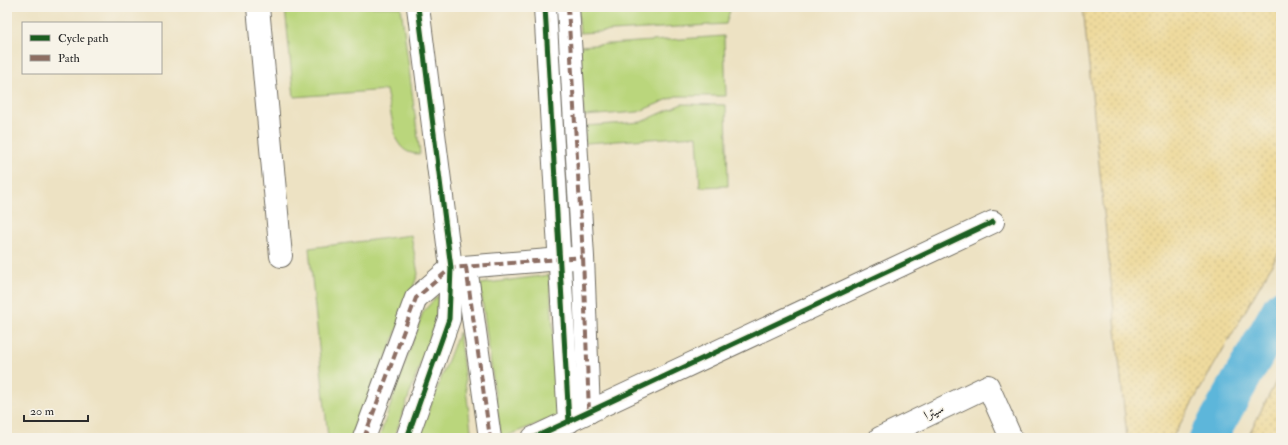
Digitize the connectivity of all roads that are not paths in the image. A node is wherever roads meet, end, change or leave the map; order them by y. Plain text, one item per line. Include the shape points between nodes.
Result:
1 (258, 7) edge
2 (418, 7) edge
3 (545, 7) edge
4 (568, 7) edge
5 (993, 222) dead end
6 (281, 256) dead end
7 (583, 257) junction
8 (559, 259) junction
9 (459, 268) junction
10 (589, 412) junction
11 (569, 422) junction
12 (364, 438) edge
13 (407, 438) edge
14 (490, 438) edge
15 (533, 438) edge
16 (880, 438) edge
17 (1010, 438) edge

1 - 6 street
2 - 9 street
3 - 8 street
4 - 7 street
5 - 10 street
7 - 8 street
7 - 10 street
8 - 9 street
8 - 11 street
9 - 12 street via 416,298
9 - 13 street via 449,319
9 - 14 street
10 - 11 street
11 - 15 street
16 - 17 street, سیترا via 988,386

